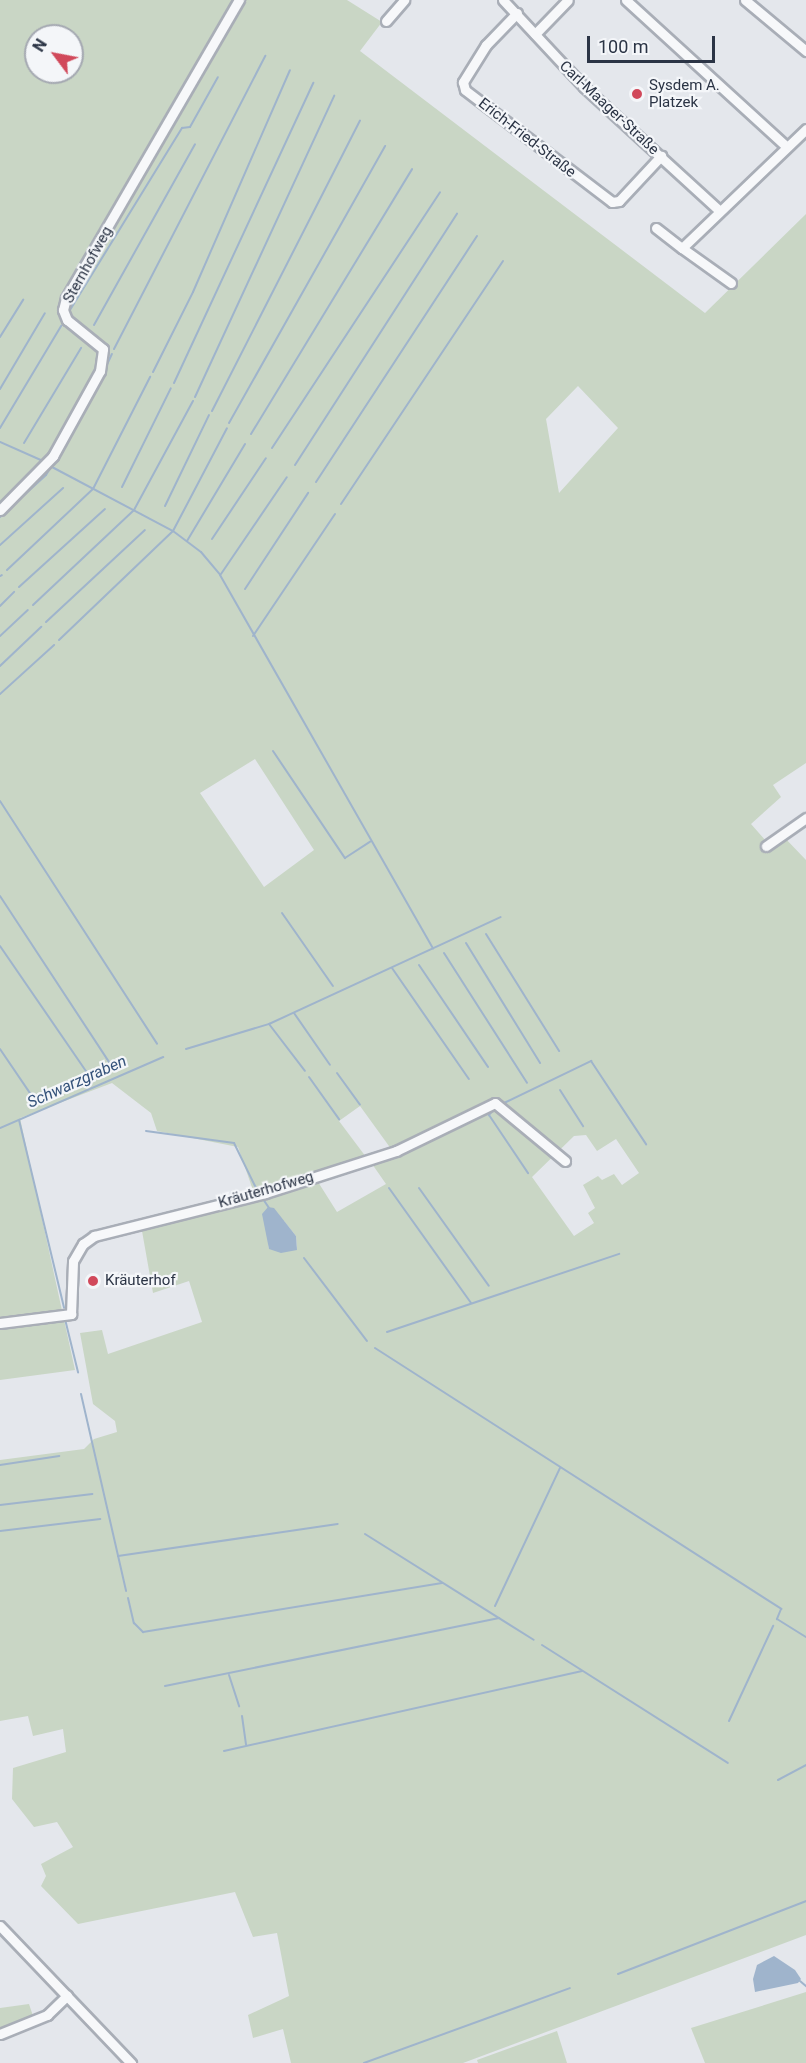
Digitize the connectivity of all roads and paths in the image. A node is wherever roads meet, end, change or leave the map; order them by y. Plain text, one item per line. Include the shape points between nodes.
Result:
1 (239, 0) edge
2 (405, 0) edge
3 (503, 0) edge
4 (568, 0) edge
5 (626, 0) edge
6 (745, 0) edge
7 (517, 13) junction
8 (386, 21) dead end
9 (535, 34) junction
10 (806, 51) edge
11 (806, 129) edge
12 (786, 146) junction
13 (661, 156) junction
14 (720, 211) junction
15 (656, 228) dead end
16 (682, 248) junction
17 (731, 283) dead end
18 (0, 510) edge
19 (806, 818) edge
20 (766, 846) dead end
21 (565, 1161) dead end
22 (0, 1323) edge
23 (0, 1926) edge
24 (67, 1996) junction
25 (0, 2034) edge
26 (131, 2063) edge

1 - 18 street, Sternhofweg via 66,298 63,310 67,320 103,349 100,371 53,456
2 - 8 street
3 - 7 street, Carl-Maager-Straße
4 - 9 street
5 - 12 street
6 - 10 street
7 - 9 street, Carl-Maager-Straße
7 - 13 street, Erich-Fried-Straße via 486,45 464,82 465,90 612,202 619,201
9 - 13 street, Carl-Maager-Straße via 584,87
11 - 12 street
12 - 14 street
13 - 14 street, Carl-Maager-Straße
14 - 16 street
15 - 16 street
16 - 17 street
19 - 20 street
21 - 22 street, Kräuterhofweg via 495,1102 396,1150 265,1193 94,1236 73,1261 71,1314
23 - 24 street
24 - 25 street via 47,2015
24 - 26 street

